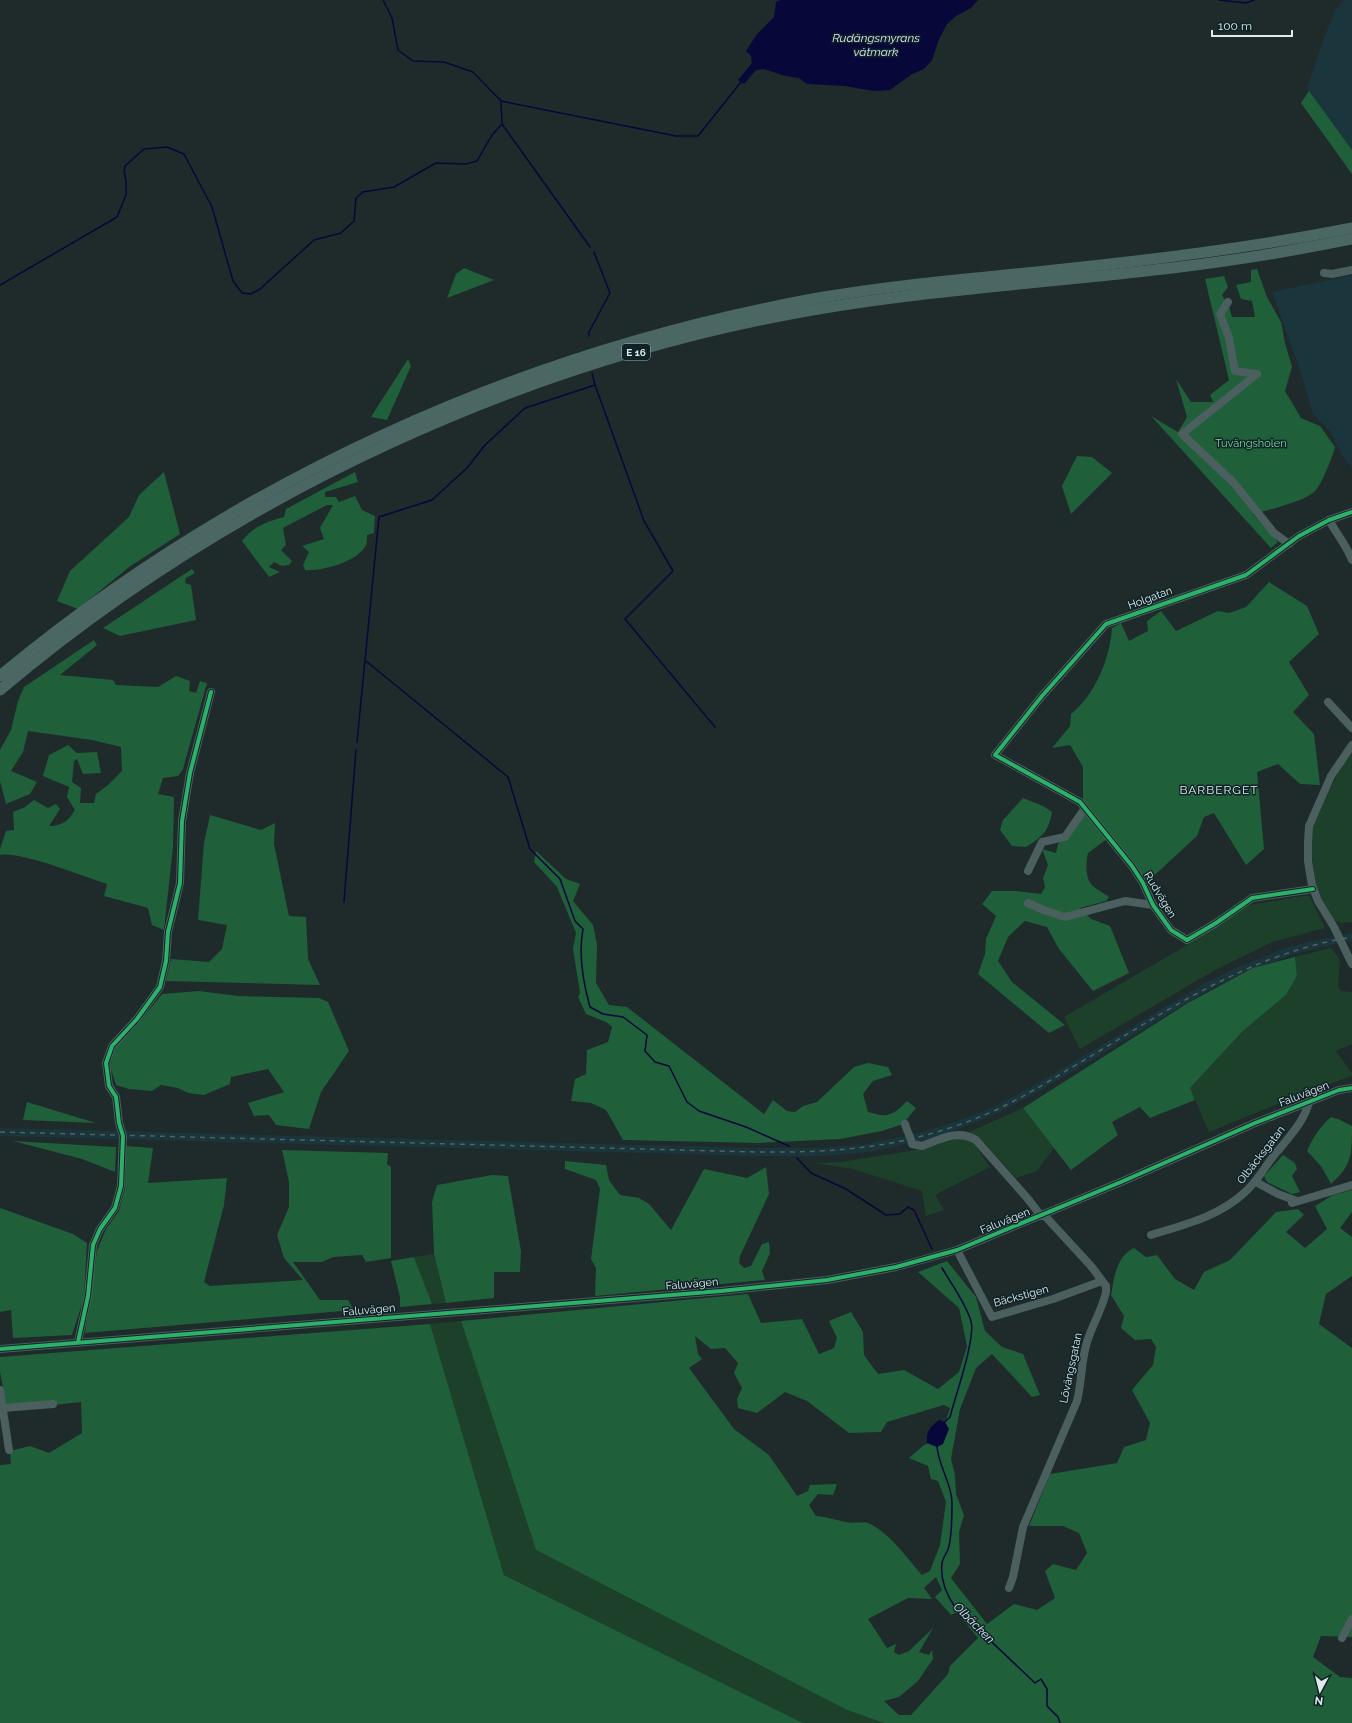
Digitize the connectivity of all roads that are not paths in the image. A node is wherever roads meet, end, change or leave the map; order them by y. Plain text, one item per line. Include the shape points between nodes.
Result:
1 (1352, 228) edge
2 (1352, 239) edge
3 (1352, 270) edge
4 (1324, 273) dead end
5 (1228, 302) dead end
6 (1352, 512) edge
7 (1329, 520) junction
8 (1289, 544) junction
9 (1352, 560) edge
10 (0, 676) edge
11 (0, 690) edge
12 (211, 692) dead end
13 (1328, 702) dead end
14 (1352, 728) edge
15 (1352, 745) edge
16 (995, 755) joint
17 (1085, 808) junction
18 (1028, 870) dead end
19 (1313, 889) junction
20 (1028, 903) dead end
21 (1153, 905) junction
22 (1352, 964) edge
23 (1352, 1088) edge
24 (1309, 1102) junction
25 (905, 1124) dead end
26 (1256, 1182) junction
27 (1352, 1185) edge
28 (1042, 1215) junction
29 (1151, 1235) dead end
30 (957, 1250) junction
31 (1102, 1281) junction
32 (78, 1342) junction
33 (0, 1349) edge
34 (0, 1390) edge
35 (53, 1404) dead end
36 (3, 1408) junction
37 (9, 1450) dead end
38 (1009, 1588) dead end
39 (1352, 1619) edge
40 (1342, 1638) dead end

1 - 10 highway, E 16 via 1169,258 926,283 820,298 656,335 524,376 376,437 256,500 144,569 85,609
2 - 11 highway, E 16 via 1243,259 822,308 709,332 600,362 449,417 379,448 267,506 149,578 85,623
3 - 4 street
5 - 8 street via 1220,314 1229,338 1235,371 1257,374 1182,434 1234,483 1274,533
6 - 7 street, Holgatan
7 - 8 street, Holgatan
7 - 9 street
8 - 16 street, Holgatan via 1246,574 1106,624 1042,696
12 - 32 street via 188,780 182,821 180,883 168,932 160,988 137,1019 112,1046 106,1063 109,1086 116,1097 123,1136 121,1186 115,1208 100,1229 93,1245 88,1296
13 - 14 street
15 - 19 street via 1331,776 1309,826 1308,861
16 - 17 street, Rudvägen via 1080,802
17 - 18 street via 1065,837 1042,842
17 - 21 street, Rudvägen via 1132,866
19 - 21 street, Rudvägen via 1252,898 1187,940 1171,930
19 - 22 street
20 - 21 street via 1046,912 1065,916 1125,901
23 - 24 street, Faluvägen via 1339,1090
24 - 26 street, Olbäcksgatan via 1306,1113
24 - 28 street, Faluvägen
25 - 28 street via 912,1144 916,1146 961,1134 976,1140
26 - 27 street via 1294,1202
26 - 29 street, Olbäcksgatan via 1227,1207
28 - 30 street, Faluvägen
28 - 31 street
30 - 31 street, Bäckstigen via 992,1316 1053,1299
30 - 32 street, Faluvägen via 888,1269 793,1285
31 - 38 street, Lövängsgatan via 1106,1286 1106,1292 1084,1353 1078,1401 1022,1527
32 - 33 street, Faluvägen
34 - 36 street
35 - 36 street
36 - 37 street
39 - 40 street

